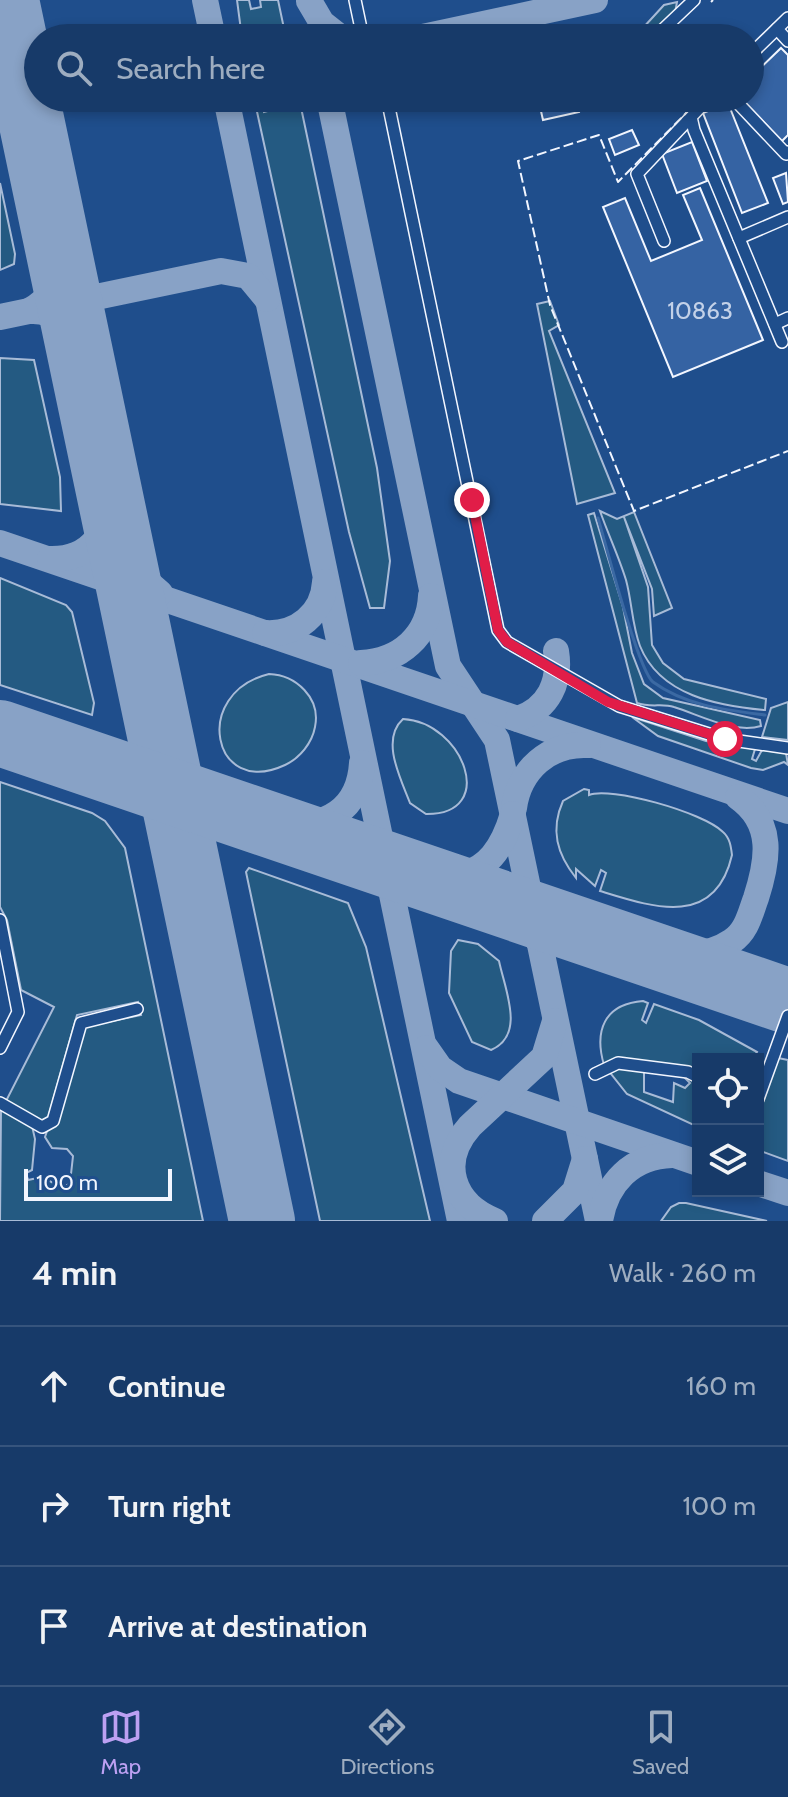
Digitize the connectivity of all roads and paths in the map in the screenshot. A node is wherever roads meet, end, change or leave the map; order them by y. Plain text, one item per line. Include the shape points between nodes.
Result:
1 (355, 0) edge
2 (692, 1) edge
3 (788, 18) edge
4 (360, 24) edge
5 (668, 24) edge
6 (777, 29) junction
7 (788, 41) edge
8 (764, 42) edge
9 (390, 112) edge
10 (696, 112) edge
11 (746, 112) edge
12 (691, 117) junction
13 (788, 152) edge
14 (788, 217) edge
15 (739, 238) junction
16 (664, 241) dead end
17 (788, 318) edge
18 (775, 324) junction
19 (782, 342) dead end
20 (788, 748) edge
21 (0, 920) edge
22 (137, 1009) dead end
23 (788, 1016) edge
24 (0, 1048) edge
25 (595, 1074) dead end
26 (692, 1074) edge
27 (764, 1082) edge
28 (0, 1103) edge

1 - 4 lane
2 - 5 lane
3 - 6 lane
6 - 7 lane
6 - 8 lane
9 - 20 lane via 498,630 507,642 608,702 725,739
10 - 12 lane
11 - 13 lane
12 - 15 lane
12 - 16 lane via 637,174
14 - 15 lane
15 - 18 lane
17 - 18 lane
18 - 19 lane
21 - 24 lane via 18,1012
22 - 28 lane via 81,1023 53,1121 42,1127
23 - 27 lane
25 - 26 lane via 618,1063

